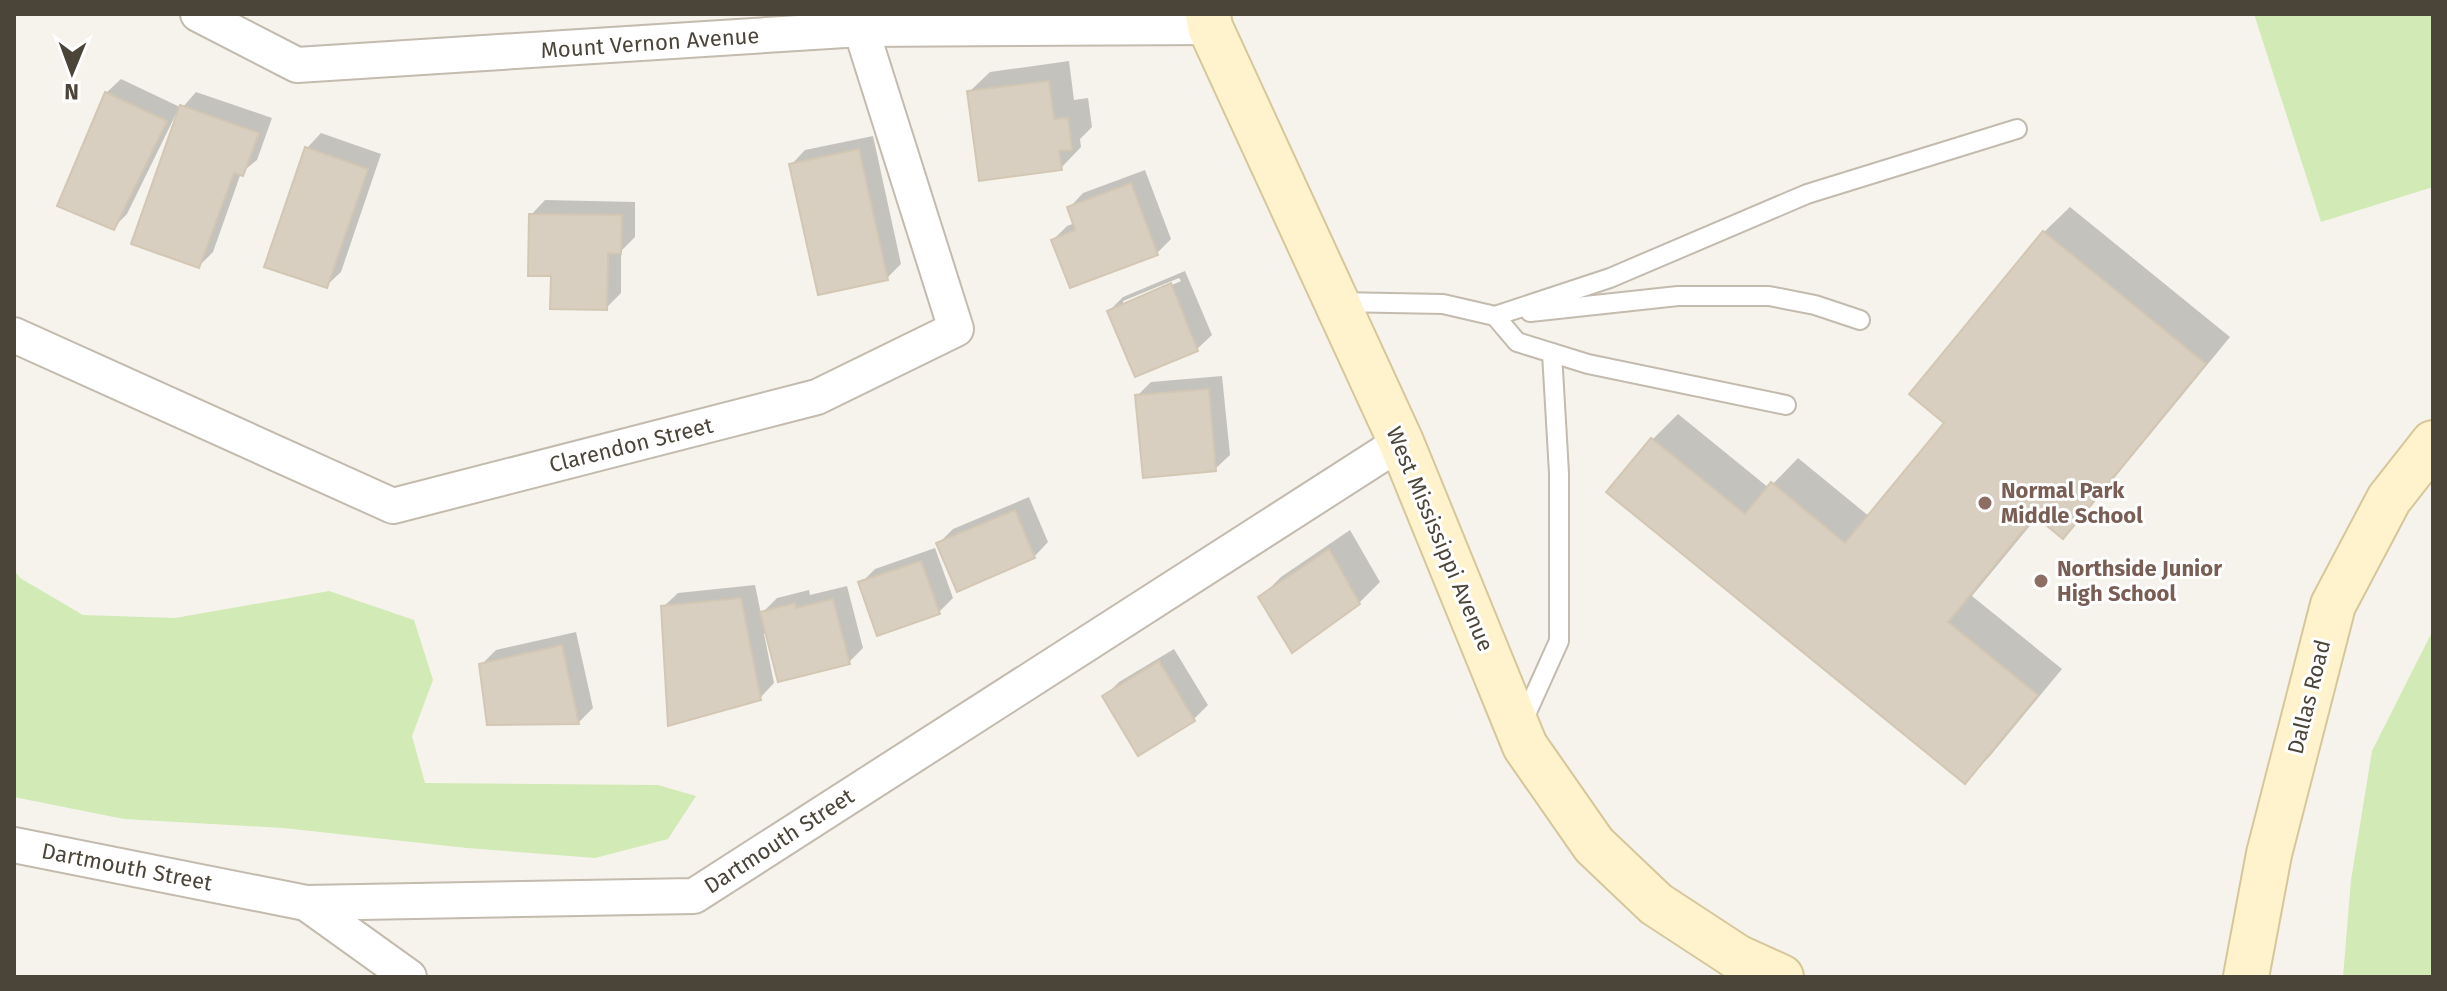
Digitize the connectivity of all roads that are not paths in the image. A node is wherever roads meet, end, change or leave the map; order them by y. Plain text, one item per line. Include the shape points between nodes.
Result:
1 (198, 14) edge
2 (1203, 18) edge
3 (861, 29) junction
4 (2017, 129) dead end
5 (1336, 302) junction
6 (1495, 316) junction
7 (1860, 320) dead end
8 (14, 335) edge
9 (1552, 353) junction
10 (1786, 405) dead end
11 (1401, 442) junction
12 (2433, 443) edge
13 (1519, 730) junction
14 (14, 845) edge
15 (306, 903) junction
16 (409, 977) edge
17 (1781, 977) edge
18 (2246, 977) edge

1 - 3 street, Mount Vernon Avenue via 297,65
2 - 3 street, Mount Vernon Avenue
2 - 5 street, West Mississippi Avenue
3 - 8 street, Clarendon Street via 956,329 817,397 393,506
4 - 6 lane via 1807,194 1610,278
5 - 6 lane via 1443,304
5 - 11 street, West Mississippi Avenue
6 - 7 lane via 1678,296 1769,296
6 - 9 lane via 1517,342
9 - 10 lane
9 - 13 lane via 1559,473 1559,641
11 - 13 street, West Mississippi Avenue
11 - 15 street, Dartmouth Street via 694,896
12 - 18 street, Dallas Road via 2389,499 2333,605 2269,854
13 - 17 street, West Mississippi Avenue via 1594,845 1656,904 1737,957
14 - 15 street, Dartmouth Street
15 - 16 street

